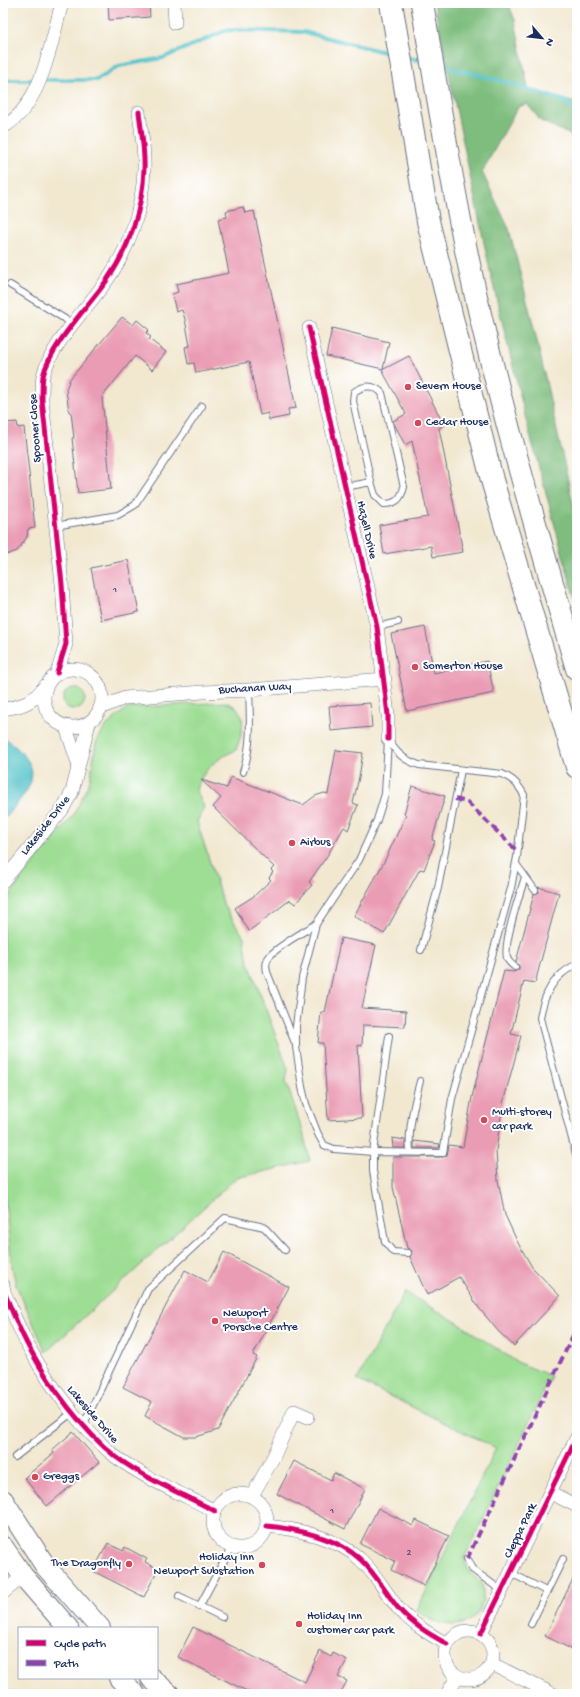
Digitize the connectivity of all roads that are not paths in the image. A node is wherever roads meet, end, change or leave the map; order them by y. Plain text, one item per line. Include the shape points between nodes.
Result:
1 (62, 3) edge
2 (174, 3) edge
3 (391, 3) edge
4 (422, 3) edge
5 (175, 23) dead end
6 (139, 112) dead end
7 (3, 127) edge
8 (10, 285) dead end
9 (74, 324) junction
10 (309, 328) dead end
11 (202, 406) dead end
12 (370, 482) junction
13 (345, 487) junction
14 (55, 526) junction
15 (398, 622) dead end
16 (377, 627) junction
17 (66, 644) junction
18 (577, 668) edge
19 (79, 670) junction
20 (57, 673) junction
21 (95, 679) junction
22 (385, 679) junction
23 (46, 685) junction
24 (250, 690) junction
25 (125, 698) junction
26 (20, 707) junction
27 (100, 708) junction
28 (3, 709) edge
29 (47, 713) junction
30 (89, 723) junction
31 (66, 727) junction
32 (388, 739) junction
33 (79, 765) junction
34 (576, 766) edge
35 (461, 770) junction
36 (243, 772) dead end
37 (516, 864) junction
38 (525, 877) junction
39 (3, 881) edge
40 (535, 890) dead end
41 (316, 924) junction
42 (420, 950) dead end
43 (577, 964) edge
44 (515, 967) dead end
45 (389, 1036) dead end
46 (296, 1047) junction
47 (420, 1081) dead end
48 (373, 1152) junction
49 (410, 1152) junction
50 (577, 1158) edge
51 (285, 1250) dead end
52 (408, 1253) dead end
53 (3, 1285) edge
54 (73, 1412) junction
55 (308, 1417) dead end
56 (84, 1424) junction
57 (577, 1437) edge
58 (15, 1457) dead end
59 (551, 1493) junction
60 (252, 1496) junction
61 (3, 1500) edge
62 (577, 1506) edge
63 (215, 1511) junction
64 (267, 1526) junction
65 (232, 1546) junction
66 (3, 1548) edge
67 (468, 1559) dead end
68 (563, 1559) dead end
69 (511, 1573) junction
70 (23, 1576) junction
71 (503, 1591) junction
72 (546, 1591) junction
73 (3, 1593) edge
74 (179, 1596) dead end
75 (199, 1607) junction
76 (222, 1618) dead end
77 (531, 1624) dead end
78 (67, 1627) edge
79 (99, 1627) edge
80 (481, 1633) junction
81 (448, 1644) junction
82 (492, 1664) junction
83 (457, 1677) junction
84 (120, 1679) edge
85 (152, 1679) edge
86 (136, 1694) edge
87 (169, 1694) edge
88 (447, 1694) edge
89 (553, 1694) edge

1 - 7 street via 46,60 31,99 26,109
2 - 5 street
3 - 34 highway via 428,221 492,480
4 - 18 highway via 460,221 494,370 539,540
6 - 9 street, Spooner Close via 144,170 132,228 108,279
8 - 9 lane
9 - 14 street, Spooner Close via 56,349 43,376 42,400
10 - 13 street, Hazell Drive
11 - 14 lane via 135,505 118,515
12 - 12 lane via 353,401 354,392 370,385 377,387 382,393 404,487 401,498 392,504 384,504 374,496
12 - 13 lane
13 - 16 street, Hazell Drive
14 - 17 street, Spooner Close
15 - 16 lane
16 - 22 street, Hazell Drive
17 - 19 street, Spooner Close
17 - 20 street, Spooner Close
19 - 20 street via 68,669
19 - 21 street, Buchanan Way
20 - 23 street
21 - 25 street, Buchanan Way via 110,693
21 - 27 street via 102,698
22 - 24 street, Buchanan Way
22 - 32 street, Hazell Drive
23 - 26 street via 36,699
23 - 29 street via 43,694
24 - 25 street, Buchanan Way
24 - 36 lane via 248,758
25 - 27 street, Buchanan Way
26 - 28 street
26 - 29 street
27 - 30 street
29 - 31 street via 55,722
30 - 31 street via 78,727
30 - 33 street, Lakeside Drive
31 - 33 street
32 - 35 lane via 396,753 409,762
32 - 41 lane via 385,794 369,840 350,877
33 - 39 street, Lakeside Drive via 72,792 62,810
35 - 37 lane via 502,774 512,778 519,786 524,795
35 - 42 lane via 438,888
37 - 38 lane
37 - 49 lane via 503,922 452,1100 443,1153
38 - 40 lane
38 - 44 lane via 508,943 509,963
41 - 46 lane via 302,978
41 - 46 lane via 275,951 266,963 267,972
43 - 50 lane via 551,983 540,1018
45 - 48 lane
46 - 48 lane via 306,1104 324,1145 334,1150
47 - 49 lane via 412,1122
48 - 49 lane
48 - 52 lane via 373,1171 385,1242 393,1252
51 - 56 lane via 264,1227 225,1218 148,1289
53 - 54 street, Lakeside Drive via 31,1350
54 - 56 street, Lakeside Drive
54 - 58 lane
55 - 60 street via 294,1411 274,1456
56 - 63 street, Lakeside Drive via 116,1457
57 - 59 street, Cleppa Park
59 - 62 street
59 - 69 street, Cleppa Park
60 - 63 street via 228,1496
60 - 64 street via 262,1504 266,1512
61 - 79 main road via 46,1567
63 - 65 street via 215,1532 220,1539
64 - 65 street via 259,1540 250,1546
64 - 81 street via 286,1528 343,1547 360,1558 376,1574 399,1608 417,1626
65 - 75 lane
66 - 70 main road
67 - 71 lane via 472,1569
68 - 72 lane
69 - 71 street, Cleppa Park
69 - 72 lane
70 - 73 street
70 - 78 main road
71 - 80 street, Cleppa Park
72 - 77 lane
74 - 75 lane
75 - 76 lane
80 - 81 street via 468,1630 458,1633
80 - 82 street via 488,1638 492,1646
81 - 83 street via 445,1657
82 - 83 street via 480,1677
82 - 89 street
83 - 88 street
84 - 86 main road
85 - 87 main road

